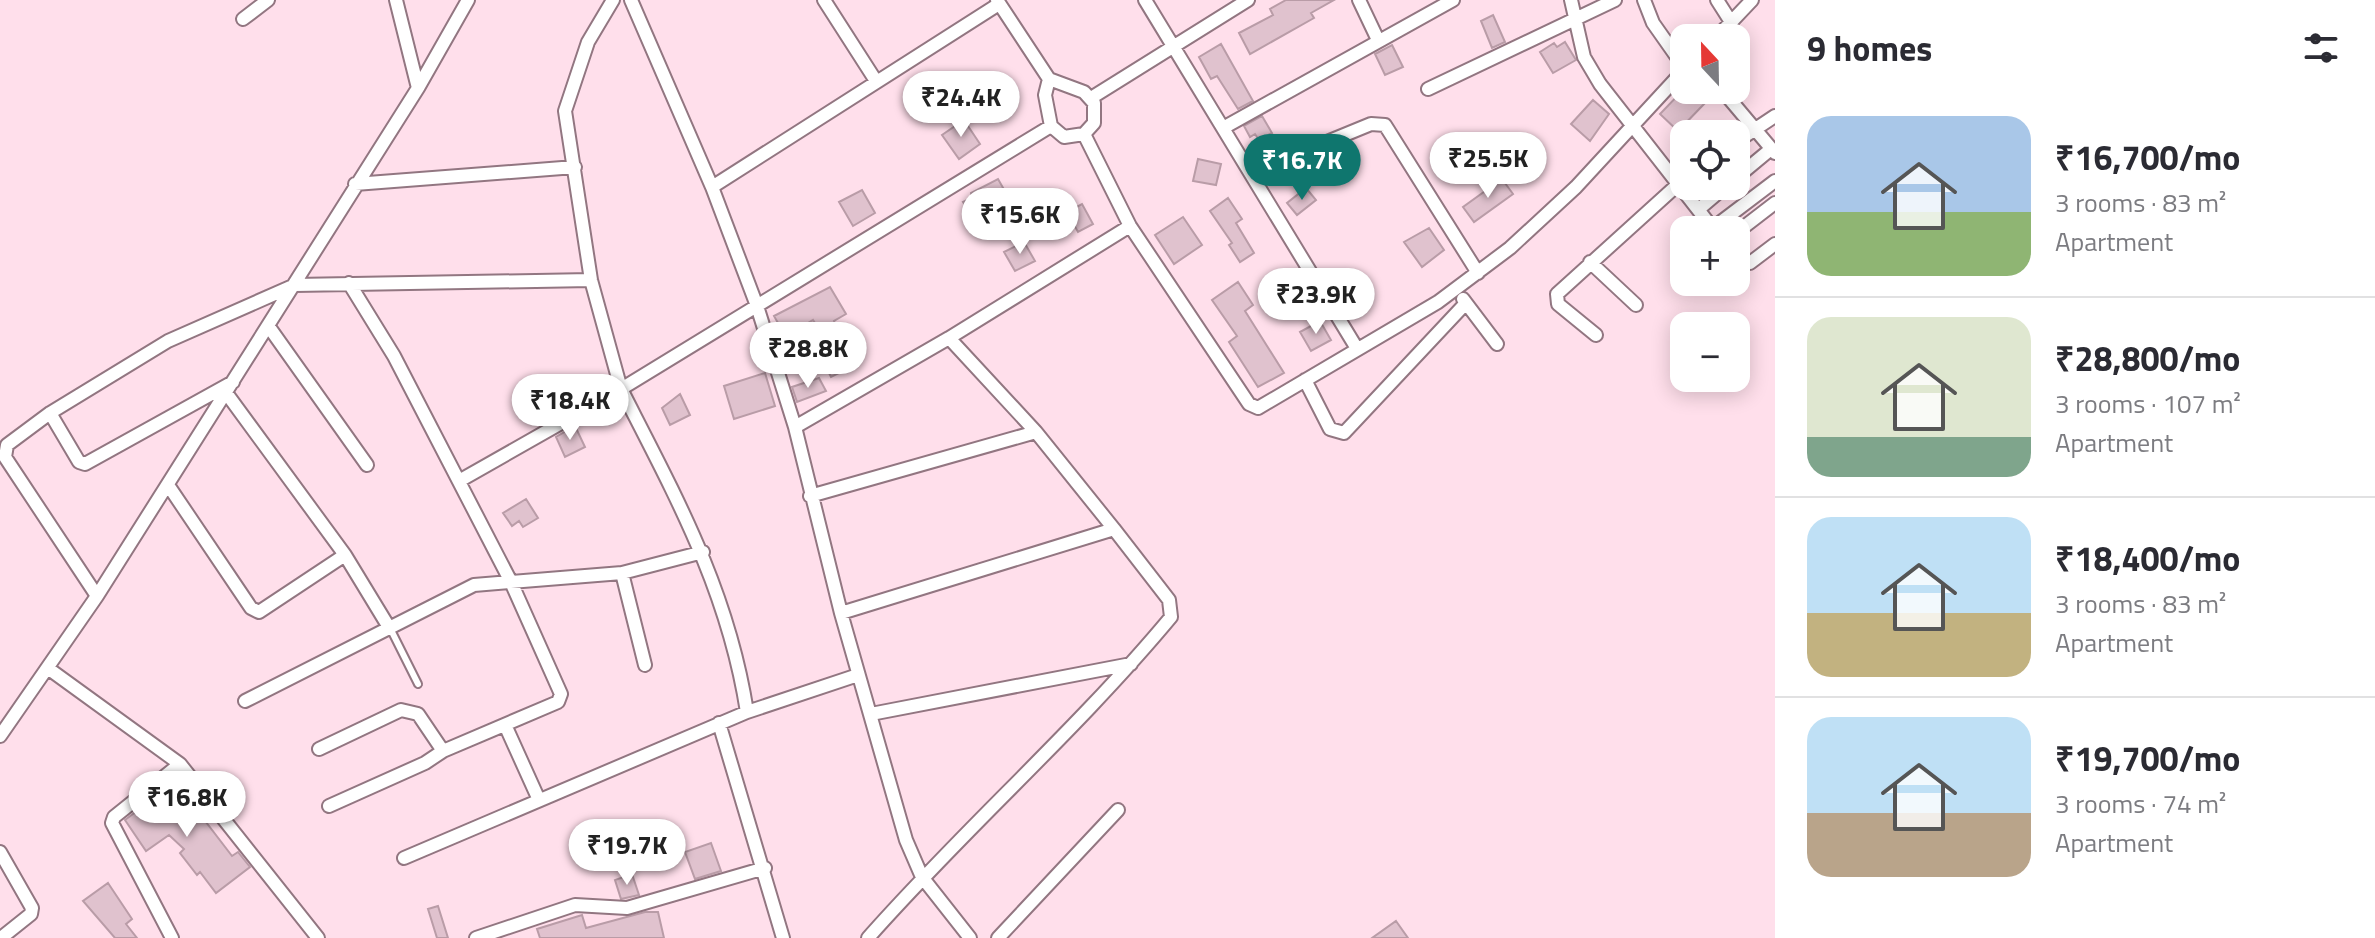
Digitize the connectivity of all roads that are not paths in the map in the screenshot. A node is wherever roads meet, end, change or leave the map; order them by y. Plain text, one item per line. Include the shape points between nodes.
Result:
1 (268, 0) edge
2 (396, 0) edge
3 (468, 0) edge
4 (613, 0) edge
5 (631, 0) edge
6 (824, 0) edge
7 (1145, 0) edge
8 (1248, 0) edge
9 (1359, 0) edge
10 (1453, 0) edge
11 (1571, 0) edge
12 (1615, 0) edge
13 (1644, 0) edge
14 (1717, 0) edge
15 (1752, 0) edge
16 (998, 2) edge
17 (1576, 18) junction
18 (243, 19) dead end
19 (1731, 22) joint
20 (1378, 40) junction
21 (1173, 46) junction
22 (1670, 48) edge
23 (1049, 79) junction
24 (876, 81) junction
25 (1670, 84) edge
26 (418, 88) junction
27 (1428, 89) dead end
28 (1091, 98) junction
29 (1734, 104) edge
30 (1775, 116) edge
31 (1051, 126) junction
32 (1633, 127) junction
33 (1223, 128) junction
34 (1756, 130) junction
35 (1084, 134) junction
36 (1750, 134) edge
37 (1310, 149) dead end
38 (1773, 151) edge
39 (575, 167) junction
40 (1750, 168) edge
41 (1670, 169) edge
42 (1775, 181) edge
43 (355, 184) junction
44 (712, 187) junction
45 (1670, 191) edge
46 (1693, 200) edge
47 (1710, 200) edge
48 (1775, 203) edge
49 (1699, 209) junction
50 (1704, 216) edge
51 (1730, 216) edge
52 (1750, 222) edge
53 (1130, 226) junction
54 (1775, 244) edge
55 (1590, 262) junction
56 (1750, 262) edge
57 (1478, 273) junction
58 (591, 280) junction
59 (349, 283) junction
60 (295, 285) junction
61 (1456, 290) junction
62 (1466, 303) junction
63 (1636, 305) dead end
64 (757, 306) junction
65 (269, 327) junction
66 (1596, 335) dead end
67 (949, 338) junction
68 (1497, 344) dead end
69 (1356, 347) junction
70 (1305, 380) junction
71 (235, 382) junction
72 (621, 389) junction
73 (227, 394) junction
74 (50, 413) junction
75 (795, 427) junction
76 (1036, 432) junction
77 (3, 442) edge
78 (367, 465) dead end
79 (459, 481) junction
80 (168, 485) junction
81 (810, 496) junction
82 (1114, 529) junction
83 (703, 552) junction
84 (345, 555) junction
85 (622, 573) junction
86 (511, 582) junction
87 (97, 596) junction
88 (841, 613) junction
89 (390, 629) junction
90 (1132, 663) junction
91 (645, 665) dead end
92 (49, 669) junction
93 (858, 675) junction
94 (418, 684) dead end
95 (245, 701) dead end
96 (747, 712) junction
97 (871, 714) junction
98 (719, 723) junction
99 (506, 727) junction
100 (0, 736) edge
101 (319, 749) dead end
102 (443, 751) junction
103 (180, 764) junction
104 (539, 800) junction
105 (329, 806) dead end
106 (1118, 810) dead end
107 (0, 852) edge
108 (404, 858) dead end
109 (765, 868) junction
110 (922, 877) junction
111 (1, 938) edge
112 (172, 938) edge
113 (318, 938) edge
114 (476, 938) edge
115 (783, 938) edge
116 (868, 938) edge
117 (970, 938) edge
118 (998, 938) edge

1 - 18 street
2 - 26 street
3 - 26 street
4 - 39 street via 588,42 565,111
5 - 44 street
6 - 24 street
7 - 21 street
8 - 21 street
9 - 20 street
10 - 20 street
11 - 17 street
12 - 17 street
13 - 22 street
14 - 19 street
15 - 19 street
16 - 23 street
16 - 24 street
17 - 27 street
17 - 32 street via 1584,57
20 - 33 street
21 - 28 street
21 - 33 street
23 - 28 street
23 - 31 street via 1045,95
24 - 44 street
25 - 32 street
26 - 43 street
28 - 35 street via 1096,115
29 - 34 street
30 - 34 street
31 - 35 street via 1064,137
31 - 64 street
32 - 41 street
32 - 57 street via 1565,197
33 - 69 street
34 - 36 street
34 - 38 street
35 - 53 street
37 - 57 street via 1371,124 1385,125
38 - 40 street
39 - 43 street
39 - 58 street
42 - 51 street
43 - 60 street
44 - 64 street
45 - 55 street
46 - 49 street
47 - 49 street
48 - 52 street
49 - 50 street
53 - 67 street
53 - 70 street via 1249,404 1268,405
54 - 56 street
55 - 63 street
55 - 66 street via 1556,299
57 - 61 street
58 - 59 street
58 - 72 street
59 - 60 street
59 - 79 street
60 - 65 street
60 - 74 street via 168,341
61 - 62 street
61 - 69 street
62 - 68 street
62 - 70 street via 1344,433 1330,429
64 - 72 street
64 - 75 street
65 - 71 street
65 - 78 street
67 - 75 street
67 - 76 street
69 - 70 street
71 - 73 street
71 - 74 street via 85,464
72 - 79 street
72 - 83 street
73 - 80 street
73 - 84 street
74 - 77 street
75 - 81 street
76 - 81 street
76 - 82 street
77 - 87 street via 5,457
79 - 86 street
80 - 84 street via 251,608 259,612
80 - 87 street
81 - 88 street
82 - 88 street
82 - 90 street via 1172,608 1171,617
83 - 85 street
83 - 96 street via 720,596
84 - 89 street
85 - 86 street
85 - 91 street
86 - 89 street via 474,585
86 - 99 street via 561,694 558,702
87 - 92 street
88 - 93 street
89 - 94 lane
89 - 95 street
90 - 97 street
90 - 110 street
92 - 100 street
92 - 103 street
93 - 96 street
93 - 97 street
96 - 98 street
97 - 110 street via 906,840
98 - 104 street
98 - 109 street
99 - 102 street
99 - 104 street
101 - 102 street via 401,710 418,714
102 - 105 street
103 - 112 street via 112,823
103 - 113 street
104 - 108 street
106 - 118 street
107 - 111 street via 32,908
109 - 114 street via 627,908 575,905
109 - 115 street
110 - 116 street
110 - 117 street

